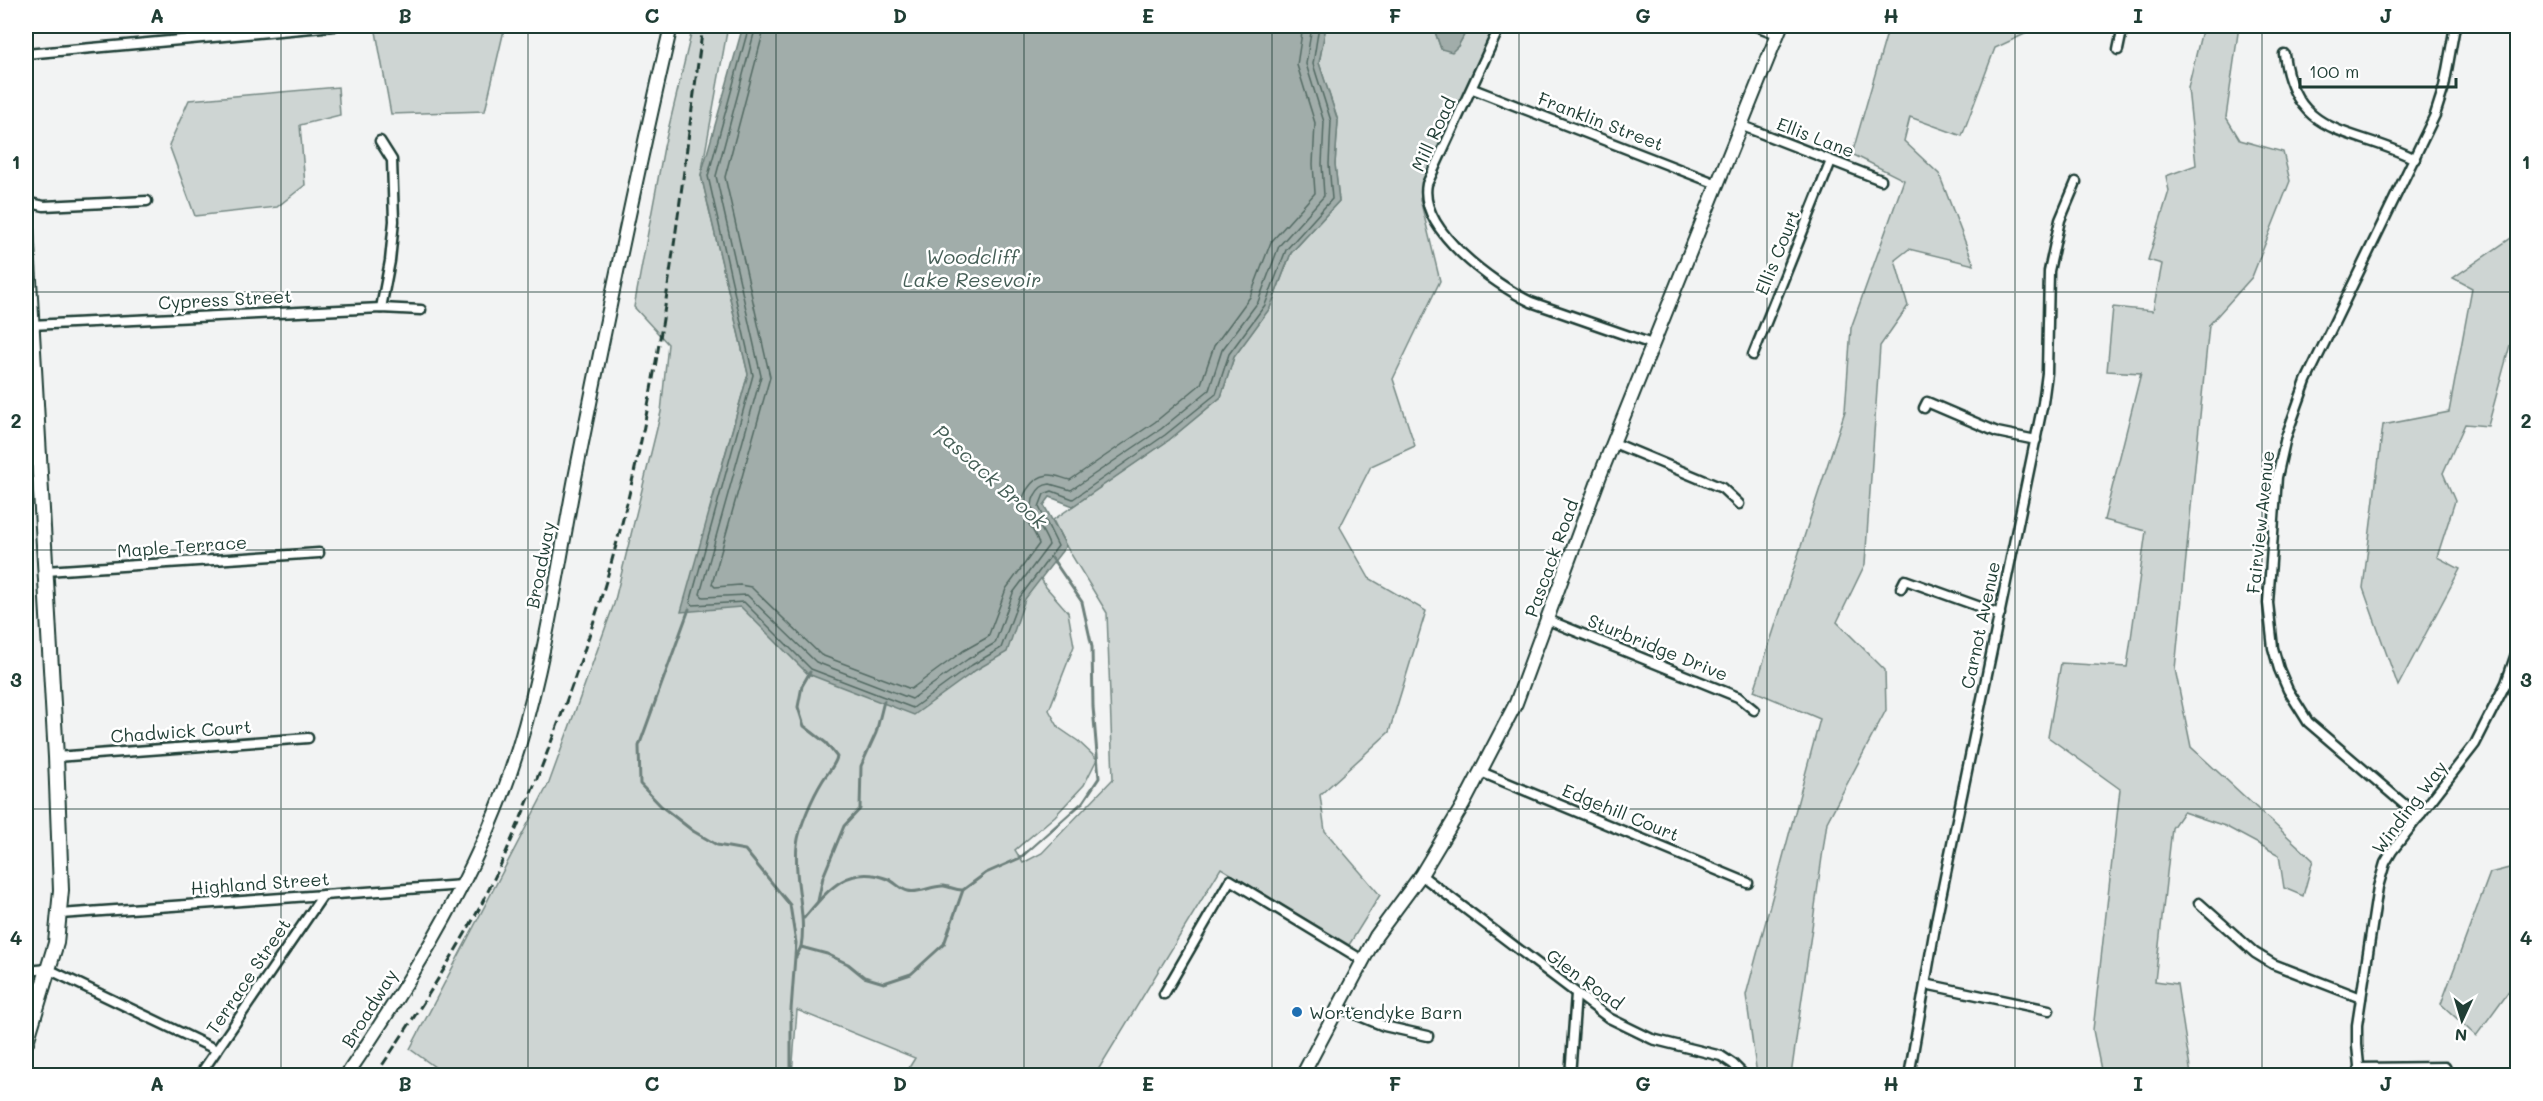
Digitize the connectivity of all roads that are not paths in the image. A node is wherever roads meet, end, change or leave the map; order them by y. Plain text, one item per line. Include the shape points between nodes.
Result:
1 (334, 26) edge
2 (671, 26) edge
3 (1500, 26) edge
4 (1756, 26) edge
5 (2124, 26) edge
6 (2455, 26) edge
7 (1779, 30) edge
8 (2118, 50) dead end
9 (26, 54) edge
10 (2284, 54) dead end
11 (1473, 89) junction
12 (1740, 125) junction
13 (380, 141) dead end
14 (2415, 159) junction
15 (1831, 161) junction
16 (1881, 180) dead end
17 (2076, 182) dead end
18 (1717, 184) junction
19 (147, 201) dead end
20 (26, 202) edge
21 (26, 227) edge
22 (381, 308) junction
23 (421, 310) dead end
24 (31, 325) junction
25 (1653, 344) junction
26 (1753, 355) dead end
27 (29, 387) edge
28 (1924, 408) dead end
29 (2036, 440) junction
30 (1614, 443) junction
31 (1739, 504) dead end
32 (319, 553) dead end
33 (46, 571) junction
34 (1901, 588) dead end
35 (2000, 614) junction
36 (1548, 620) junction
37 (2517, 648) edge
38 (1754, 710) dead end
39 (308, 738) dead end
40 (56, 757) junction
41 (1481, 772) junction
42 (2419, 817) junction
43 (1421, 876) junction
44 (1748, 883) dead end
45 (463, 885) junction
46 (323, 895) junction
47 (2199, 903) dead end
48 (60, 914) junction
49 (1364, 961) junction
50 (48, 969) junction
51 (26, 971) edge
52 (1925, 984) junction
53 (1164, 994) dead end
54 (1576, 994) junction
55 (2361, 998) junction
56 (1338, 1006) junction
57 (2049, 1010) dead end
58 (1428, 1036) dead end
59 (26, 1042) edge
60 (217, 1050) junction
61 (2360, 1072) edge
62 (2448, 1073) dead end
63 (199, 1076) edge
64 (346, 1076) edge
65 (1302, 1076) edge
66 (1570, 1076) edge
67 (1745, 1076) edge
68 (1909, 1076) edge

1 - 9 street
2 - 45 street, Broadway via 632,191 530,705 504,791
3 - 11 street, Mill Road
4 - 7 street
5 - 8 street
6 - 14 street, Fairview Avenue via 2444,87
7 - 12 street, Pascack Road
10 - 14 street via 2294,91 2315,118 2333,129 2380,143
11 - 18 street, Franklin Street
11 - 25 street, Mill Road via 1427,184 1426,203 1430,212 1473,265 1512,293
12 - 15 street, Ellis Lane
12 - 18 street, Pascack Road
13 - 22 street via 392,160 394,221
14 - 42 street, Fairview Avenue via 2294,412 2277,477 2268,603 2273,648 2283,680 2299,710
15 - 16 street, Ellis Lane
15 - 26 street, Ellis Court
17 - 29 street, Carnot Avenue via 2060,220 2049,271 2047,373
18 - 25 street, Pascack Road
19 - 20 street via 44,206
21 - 24 main road
22 - 23 street, Cypress Street
22 - 24 street, Cypress Street
24 - 27 main road
25 - 30 street, Pascack Road
27 - 33 main road
28 - 29 street via 1927,402 1997,432
29 - 35 street, Carnot Avenue
30 - 31 street via 1722,488
30 - 36 street, Pascack Road
32 - 33 street, Maple Terrace
33 - 40 main road
34 - 35 street via 1905,580
35 - 52 street, Carnot Avenue
36 - 38 street, Sturbridge Drive via 1738,698
36 - 41 street, Pascack Road via 1516,703
37 - 42 street, Winding Way via 2506,683 2475,744
39 - 40 street, Chadwick Court
40 - 48 main road
41 - 43 street, Pascack Road
41 - 44 street, Edgehill Court
42 - 55 street, Winding Way via 2392,851 2380,878
43 - 49 street, Pascack Road via 1376,936
43 - 54 street, Glen Road
45 - 46 street, Highland Street
45 - 64 street, Broadway
46 - 48 street, Highland Street
46 - 60 street, Terrace Street
47 - 55 street via 2273,964
48 - 50 main road
49 - 53 street via 1230,880
49 - 56 street, Pascack Road
50 - 51 street
50 - 59 main road
50 - 60 street
52 - 57 street
52 - 68 street, Carnot Avenue
54 - 66 street
54 - 67 street, Glen Road via 1626,1028 1672,1045 1721,1056
55 - 61 street, Winding Way via 2357,1045
56 - 58 street via 1384,1026
56 - 65 street, Pascack Road
60 - 63 street, Terrace Street
61 - 62 street, Winding Way via 2445,1067

